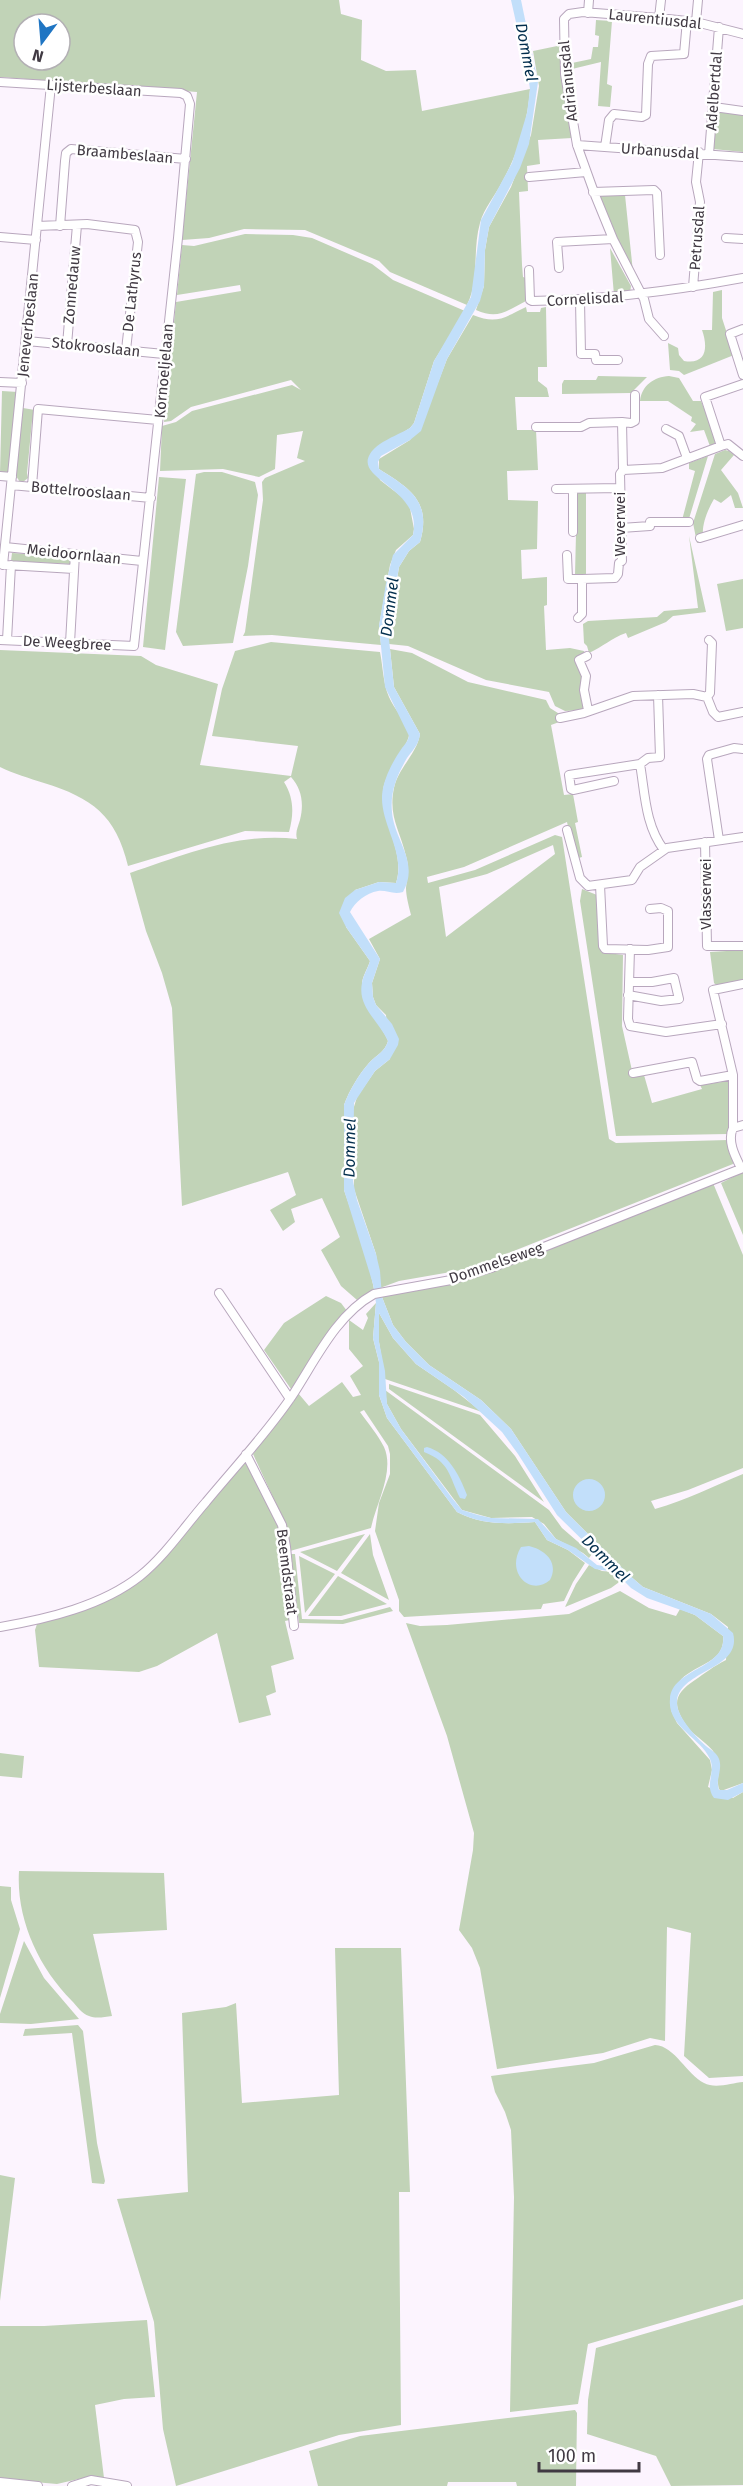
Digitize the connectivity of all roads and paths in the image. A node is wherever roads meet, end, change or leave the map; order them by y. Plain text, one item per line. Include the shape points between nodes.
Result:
1 (589, 0) edge
2 (661, 0) edge
3 (698, 0) edge
4 (588, 13) junction
5 (566, 16) joint
6 (659, 18) junction
7 (687, 20) junction
8 (696, 21) junction
9 (719, 27) junction
10 (743, 34) edge
11 (0, 82) edge
12 (51, 85) junction
13 (187, 96) joint
14 (714, 106) junction
15 (743, 111) edge
16 (577, 145) junction
17 (605, 147) junction
18 (699, 152) junction
19 (709, 154) junction
20 (743, 157) edge
21 (186, 159) junction
22 (586, 172) junction
23 (529, 177) dead end
24 (593, 192) junction
25 (77, 225) junction
26 (38, 226) junction
27 (60, 226) junction
28 (0, 237) edge
29 (726, 238) dead end
30 (613, 239) junction
31 (743, 239) edge
32 (36, 240) junction
33 (660, 255) dead end
34 (559, 268) dead end
35 (529, 270) dead end
36 (743, 278) edge
37 (693, 287) junction
38 (640, 295) junction
39 (580, 300) junction
40 (743, 328) edge
41 (664, 336) dead end
42 (27, 340) junction
43 (67, 345) junction
44 (126, 351) junction
45 (164, 354) junction
46 (618, 360) dead end
47 (743, 375) edge
48 (0, 382) edge
49 (22, 383) junction
50 (743, 384) edge
51 (635, 395) dead end
52 (158, 420) junction
53 (622, 422) junction
54 (536, 427) dead end
55 (666, 429) dead end
56 (721, 446) junction
57 (743, 456) edge
58 (687, 458) junction
59 (623, 470) junction
60 (0, 476) edge
61 (12, 481) junction
62 (32, 486) junction
63 (620, 488) junction
64 (556, 489) dead end
65 (573, 489) junction
66 (151, 498) junction
67 (689, 522) dead end
68 (743, 525) edge
69 (621, 528) junction
70 (573, 532) dead end
71 (700, 538) dead end
72 (6, 547) junction
73 (75, 554) junction
74 (567, 555) dead end
75 (142, 561) junction
76 (5, 565) edge
77 (74, 569) junction
78 (582, 579) junction
79 (578, 618) dead end
80 (4, 640) edge
81 (709, 640) dead end
82 (70, 643) junction
83 (134, 646) joint
84 (587, 656) dead end
85 (658, 695) junction
86 (707, 697) junction
87 (588, 710) junction
88 (743, 712) edge
89 (560, 718) dead end
90 (743, 748) edge
91 (640, 764) junction
92 (614, 781) dead end
93 (567, 830) dead end
94 (743, 837) edge
95 (719, 840) junction
96 (705, 842) junction
97 (664, 850) junction
98 (600, 885) junction
99 (650, 909) dead end
100 (743, 946) edge
101 (630, 949) junction
102 (629, 982) junction
103 (743, 984) edge
104 (628, 995) junction
105 (722, 1023) junction
106 (633, 1073) dead end
107 (733, 1075) junction
108 (743, 1125) edge
109 (733, 1128) junction
110 (742, 1168) edge
111 (219, 1293) dead end
112 (290, 1399) junction
113 (246, 1454) junction
114 (294, 1626) dead end
115 (0, 1627) edge
116 (0, 2482) edge
117 (38, 2486) edge
118 (72, 2486) edge
119 (127, 2486) edge

1 - 4 street
2 - 6 street
3 - 8 street
4 - 5 street, Laurentiusdal
4 - 6 street, Laurentiusdal
5 - 16 street, Adrianusdal via 565,75
6 - 7 street, Laurentiusdal
7 - 8 street, Laurentiusdal
7 - 17 street via 684,54 651,56 646,115 614,114 609,120
8 - 9 street, Laurentiusdal
9 - 10 street, Laurentiusdal
9 - 14 street, Adelbertdal
11 - 12 street, Lijsterbeslaan
12 - 13 street, Lijsterbeslaan
12 - 26 street, Jeneverbeslaan
13 - 21 street, Kornoeljelaan via 190,104
14 - 15 street
14 - 19 street, Adelbertdal
16 - 17 street, Urbanusdal
16 - 22 street, Adrianusdal
17 - 18 street, Urbanusdal
18 - 19 street, Urbanusdal
18 - 37 street, Petrusdal via 696,182 700,202
19 - 20 street, Urbanusdal
21 - 27 street, Braambeslaan via 71,148 66,153
21 - 45 street, Kornoeljelaan
22 - 23 street
22 - 24 street, Adrianusdal
24 - 30 street, Adrianusdal
24 - 33 street via 654,190
25 - 27 street
25 - 43 street, Zonnedauw
25 - 44 street, De Lathyrus via 128,228 137,234
26 - 27 street
26 - 32 street, Jeneverbeslaan
28 - 32 street
29 - 31 street
30 - 34 street via 557,242
30 - 38 street, Adrianusdal
32 - 42 street, Jeneverbeslaan
35 - 39 street, Cornelisdal via 530,300
36 - 37 street, Cornelisdal
37 - 38 street, Cornelisdal
38 - 39 street, Cornelisdal
38 - 41 street, Adrianusdal via 649,319
39 - 46 street via 581,354 595,354 596,360
40 - 47 street via 730,334
42 - 43 street, Stokrooslaan
42 - 49 street, Jeneverbeslaan
43 - 44 street, Stokrooslaan
44 - 45 street, Stokrooslaan
45 - 52 street, Kornoeljelaan
48 - 49 street
49 - 61 street, Jeneverbeslaan
50 - 56 street via 705,397
51 - 53 street via 635,421
52 - 62 street via 38,409
52 - 66 street, Kornoeljelaan
53 - 54 street
53 - 59 street, Weverwei
55 - 58 street via 679,436
56 - 57 street via 728,444
56 - 58 street
58 - 59 street via 662,468
59 - 63 street, Weverwei
60 - 61 street, Bottelrooslaan
61 - 62 street, Bottelrooslaan
61 - 72 street, Jeneverbeslaan
62 - 66 street, Bottelrooslaan
63 - 65 street
63 - 69 street, Weverwei
64 - 65 street
65 - 70 street
66 - 75 street, Kornoeljelaan
67 - 69 street via 650,522 650,526
68 - 71 street
69 - 78 street, Weverwei via 622,561 615,578
72 - 73 street, Meidoornlaan
72 - 76 street, Jeneverbeslaan
73 - 75 street, Meidoornlaan
73 - 77 street
74 - 78 street via 568,579
75 - 83 street, Kornoeljelaan
76 - 77 street, Meidoornlaan
76 - 80 street, Jeneverbeslaan
77 - 82 street
78 - 79 street via 582,614
80 - 82 street, De Weegbree
81 - 86 street via 712,657
82 - 83 street, De Weegbree
84 - 87 street via 579,660 586,676
85 - 86 street
85 - 87 street via 633,696
85 - 91 street via 660,757 648,758
86 - 88 street via 718,717
87 - 89 street
90 - 95 street via 709,754 707,759
91 - 92 street via 569,775 573,790
91 - 97 street via 654,837
93 - 98 street via 580,878 588,886
94 - 95 street
95 - 96 street
96 - 97 street
96 - 100 street, Vlasserwei via 707,946
97 - 98 street via 640,867 632,880
98 - 101 street via 603,946
99 - 101 street via 668,911 668,947
101 - 102 street
102 - 104 street
102 - 104 street via 674,978 679,999 661,1001
103 - 105 street via 713,990
104 - 105 street via 630,1026 666,1032
105 - 107 street
106 - 107 street via 692,1062 700,1081
107 - 109 street
108 - 109 street
109 - 110 street via 730,1138
110 - 112 street, Dommelseweg via 480,1272 378,1294 352,1310
111 - 112 street
112 - 113 street, Dommelseweg
113 - 114 street, Beemdstraat via 282,1525
113 - 115 street, Dommelseweg via 139,1577 89,1604
116 - 117 street
118 - 119 street via 91,2481

